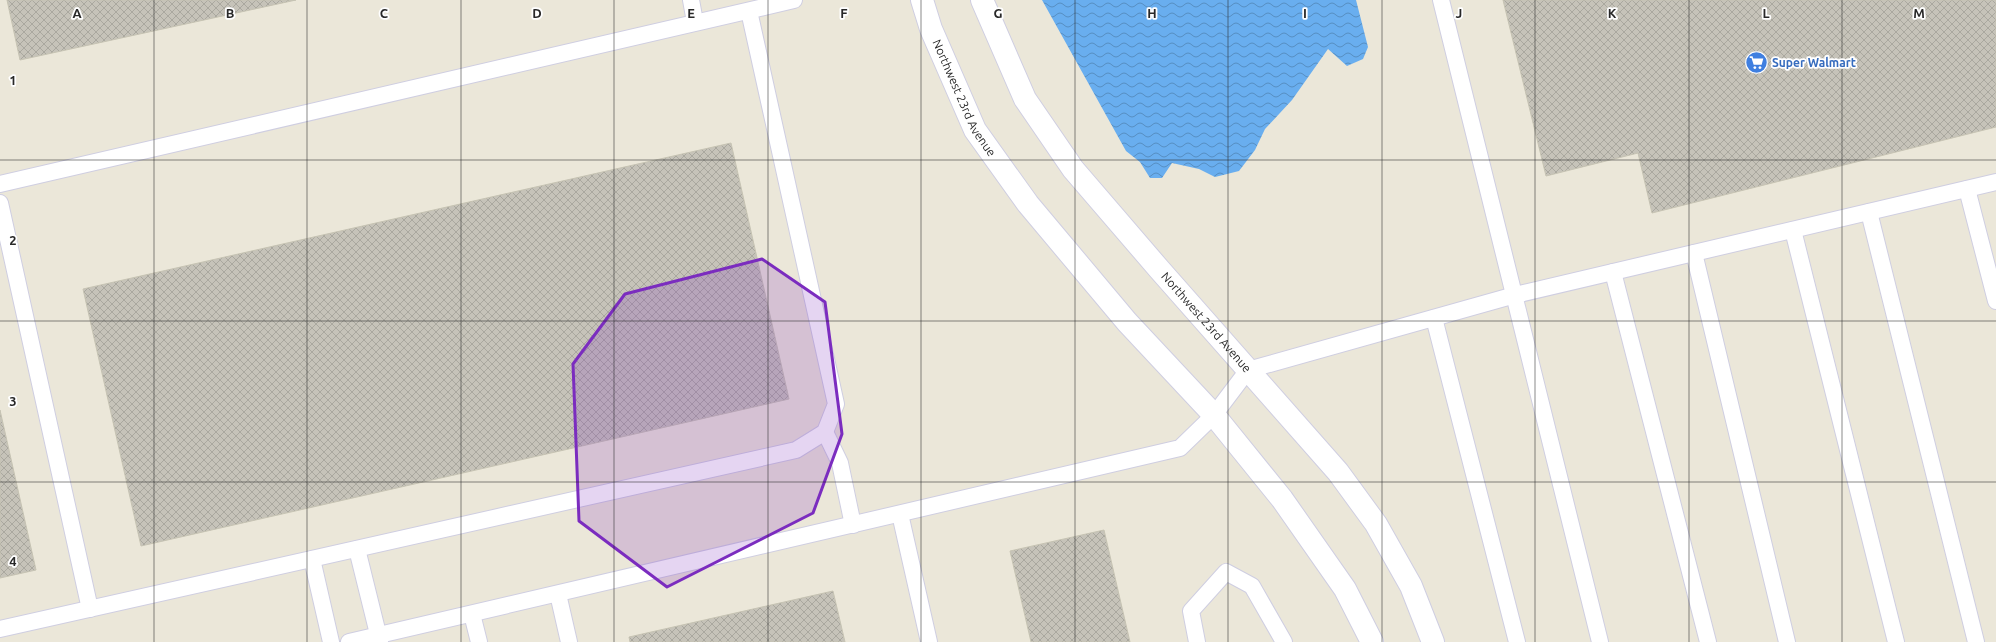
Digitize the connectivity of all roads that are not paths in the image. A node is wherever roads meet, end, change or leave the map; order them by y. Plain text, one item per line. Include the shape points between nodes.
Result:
1 (691, 0) edge
2 (794, 0) edge
3 (922, 0) edge
4 (982, 0) edge
5 (1441, 0) edge
6 (749, 11) junction
7 (695, 22) junction
8 (1996, 182) edge
9 (0, 184) edge
10 (1968, 189) junction
11 (0, 203) edge
12 (1869, 212) junction
13 (1793, 230) junction
14 (1694, 253) junction
15 (1613, 272) junction
16 (1515, 295) junction
17 (1996, 301) edge
18 (1434, 318) junction
19 (1248, 370) junction
20 (1214, 415) junction
21 (825, 432) junction
22 (900, 514) junction
23 (853, 524) junction
24 (357, 549) junction
25 (312, 559) junction
26 (558, 594) junction
27 (90, 609) junction
28 (472, 614) junction
29 (0, 629) edge
30 (379, 639) edge
31 (331, 642) edge
32 (348, 642) edge
33 (479, 642) edge
34 (569, 642) edge
35 (929, 642) edge
36 (1197, 642) edge
37 (1284, 642) edge
38 (1372, 642) edge
39 (1433, 642) edge
40 (1517, 642) edge
41 (1600, 642) edge
42 (1708, 642) edge
43 (1787, 642) edge
44 (1896, 642) edge
45 (1976, 642) edge

1 - 7 lane
2 - 6 lane
3 - 20 street, Northwest 23rd Avenue via 931,29 975,130 1028,204 1127,322
4 - 19 street, Northwest 23rd Avenue via 1025,99 1073,169
5 - 16 lane
6 - 7 lane
6 - 21 lane via 836,404
7 - 9 lane
8 - 10 lane
10 - 12 lane
10 - 17 lane
11 - 27 lane
12 - 13 lane
12 - 45 lane
13 - 14 lane
13 - 44 lane
14 - 15 lane
14 - 43 lane
15 - 16 lane
15 - 42 lane
16 - 18 lane
16 - 41 lane
18 - 19 lane
18 - 40 lane
19 - 20 lane
19 - 39 street, Northwest 23rd Avenue via 1338,472 1376,524 1412,586
20 - 22 lane via 1180,448
20 - 38 street, Northwest 23rd Avenue via 1282,499 1345,589
21 - 23 lane via 840,463
21 - 24 lane via 796,450
22 - 23 lane
22 - 35 lane
23 - 26 lane
24 - 25 lane
24 - 30 lane
25 - 27 lane
25 - 31 lane
26 - 28 lane
26 - 34 lane
27 - 29 lane
28 - 30 lane
28 - 33 lane
30 - 32 lane
36 - 37 lane via 1191,611 1226,572 1252,586

